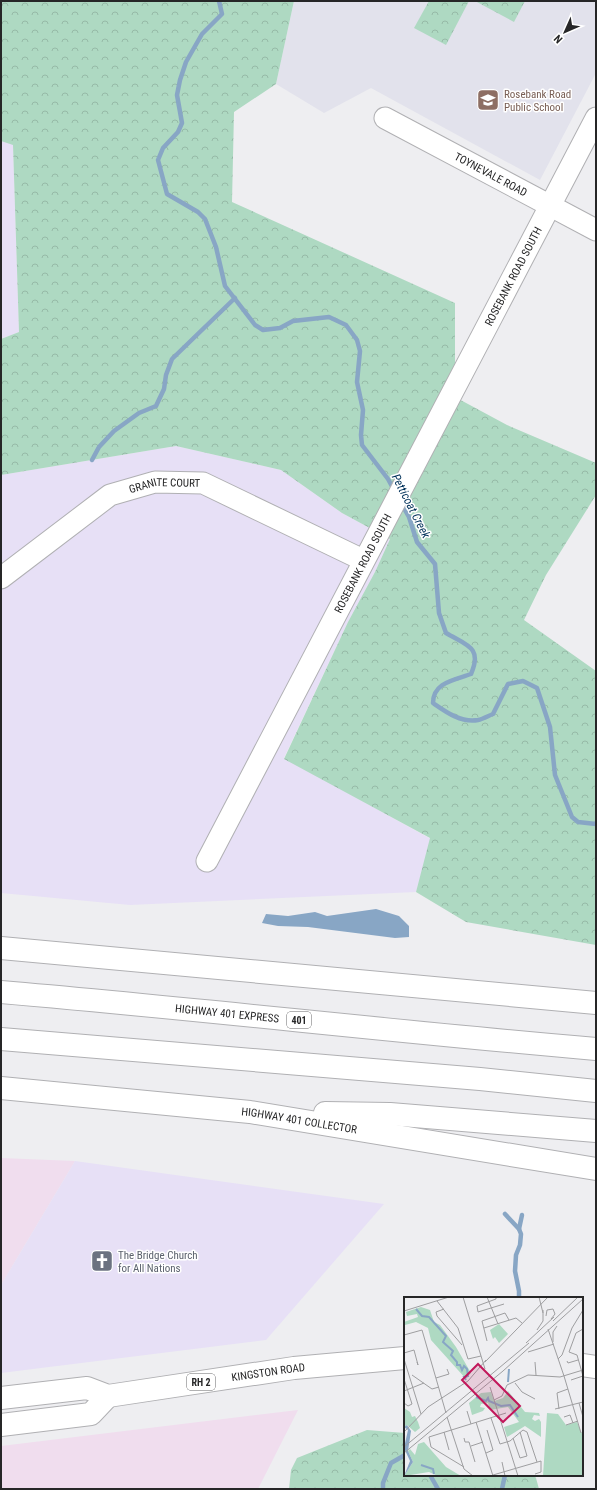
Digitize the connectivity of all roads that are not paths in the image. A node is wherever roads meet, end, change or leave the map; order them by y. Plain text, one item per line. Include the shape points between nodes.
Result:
1 (385, 118) dead end
2 (596, 118) edge
3 (550, 205) junction
4 (596, 230) edge
5 (364, 560) junction
6 (1, 578) edge
7 (207, 860) dead end
8 (1, 948) edge
9 (1, 992) edge
10 (596, 1003) edge
11 (1, 1039) edge
12 (596, 1049) edge
13 (1, 1088) edge
14 (596, 1091) edge
15 (250, 1112) junction
16 (596, 1131) edge
17 (596, 1169) edge
18 (404, 1358) edge
19 (583, 1365) edge
20 (596, 1367) edge
21 (108, 1396) junction
22 (1, 1398) edge
23 (1, 1425) edge

1 - 3 street, TOYNEVALE ROAD
2 - 3 street, ROSEBANK ROAD SOUTH
3 - 4 street, TOYNEVALE ROAD
3 - 5 street, ROSEBANK ROAD SOUTH
5 - 6 street, GRANITE COURT via 203,483 155,482 110,495
5 - 7 street, ROSEBANK ROAD SOUTH
8 - 10 main road
9 - 12 main road, HIGHWAY 401 EXPRESS / 401
11 - 14 main road via 472,1078
13 - 15 main road, HIGHWAY 401 COLLECTOR
15 - 16 main road via 390,1114
15 - 17 main road, HIGHWAY 401 COLLECTOR
18 - 21 main road, KINGSTON ROAD / RH 2 via 294,1368
19 - 20 main road
21 - 22 main road, KINGSTON ROAD / RH 2 via 87,1388
21 - 23 main road via 90,1414

